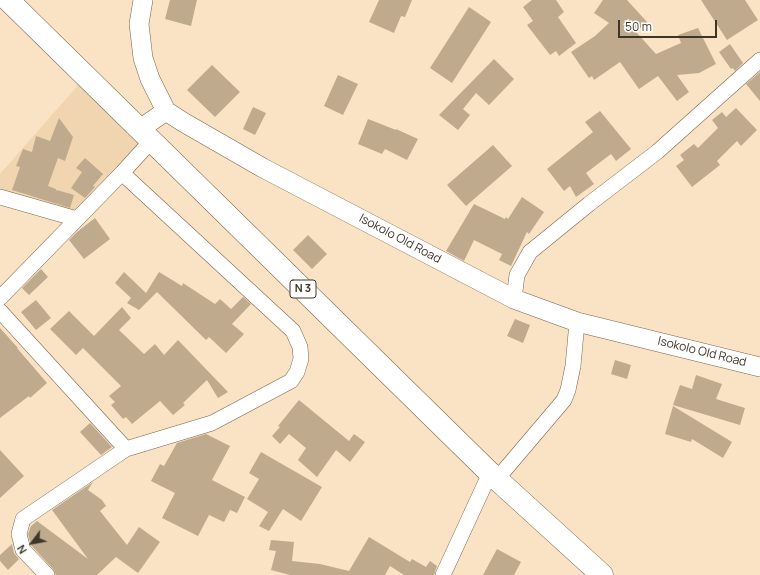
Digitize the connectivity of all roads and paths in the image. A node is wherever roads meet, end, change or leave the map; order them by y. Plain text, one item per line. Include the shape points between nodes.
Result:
1 (8, 0) edge
2 (144, 0) edge
3 (760, 60) edge
4 (166, 111) junction
5 (146, 134) junction
6 (122, 173) junction
7 (0, 197) edge
8 (77, 219) junction
9 (0, 298) edge
10 (514, 299) junction
11 (0, 311) edge
12 (577, 322) junction
13 (760, 367) edge
14 (126, 449) junction
15 (494, 476) junction
16 (46, 575) edge
17 (443, 575) edge
18 (602, 575) edge

1 - 5 highway, N 3
2 - 4 street via 139,24 143,58
3 - 10 street via 657,152 530,252 517,275
4 - 5 street
4 - 10 street, Isokolo Old Road via 263,168
5 - 6 street
5 - 15 highway, N 3
6 - 8 street
6 - 14 street via 293,331 300,347 301,359 297,372 290,381 212,423
7 - 8 street
8 - 9 street
10 - 12 street, Isokolo Old Road
11 - 14 street
12 - 13 street, Isokolo Old Road
12 - 15 street via 573,366 564,400
14 - 16 street via 24,519 19,534 23,550
15 - 17 street
15 - 18 highway, N 3

